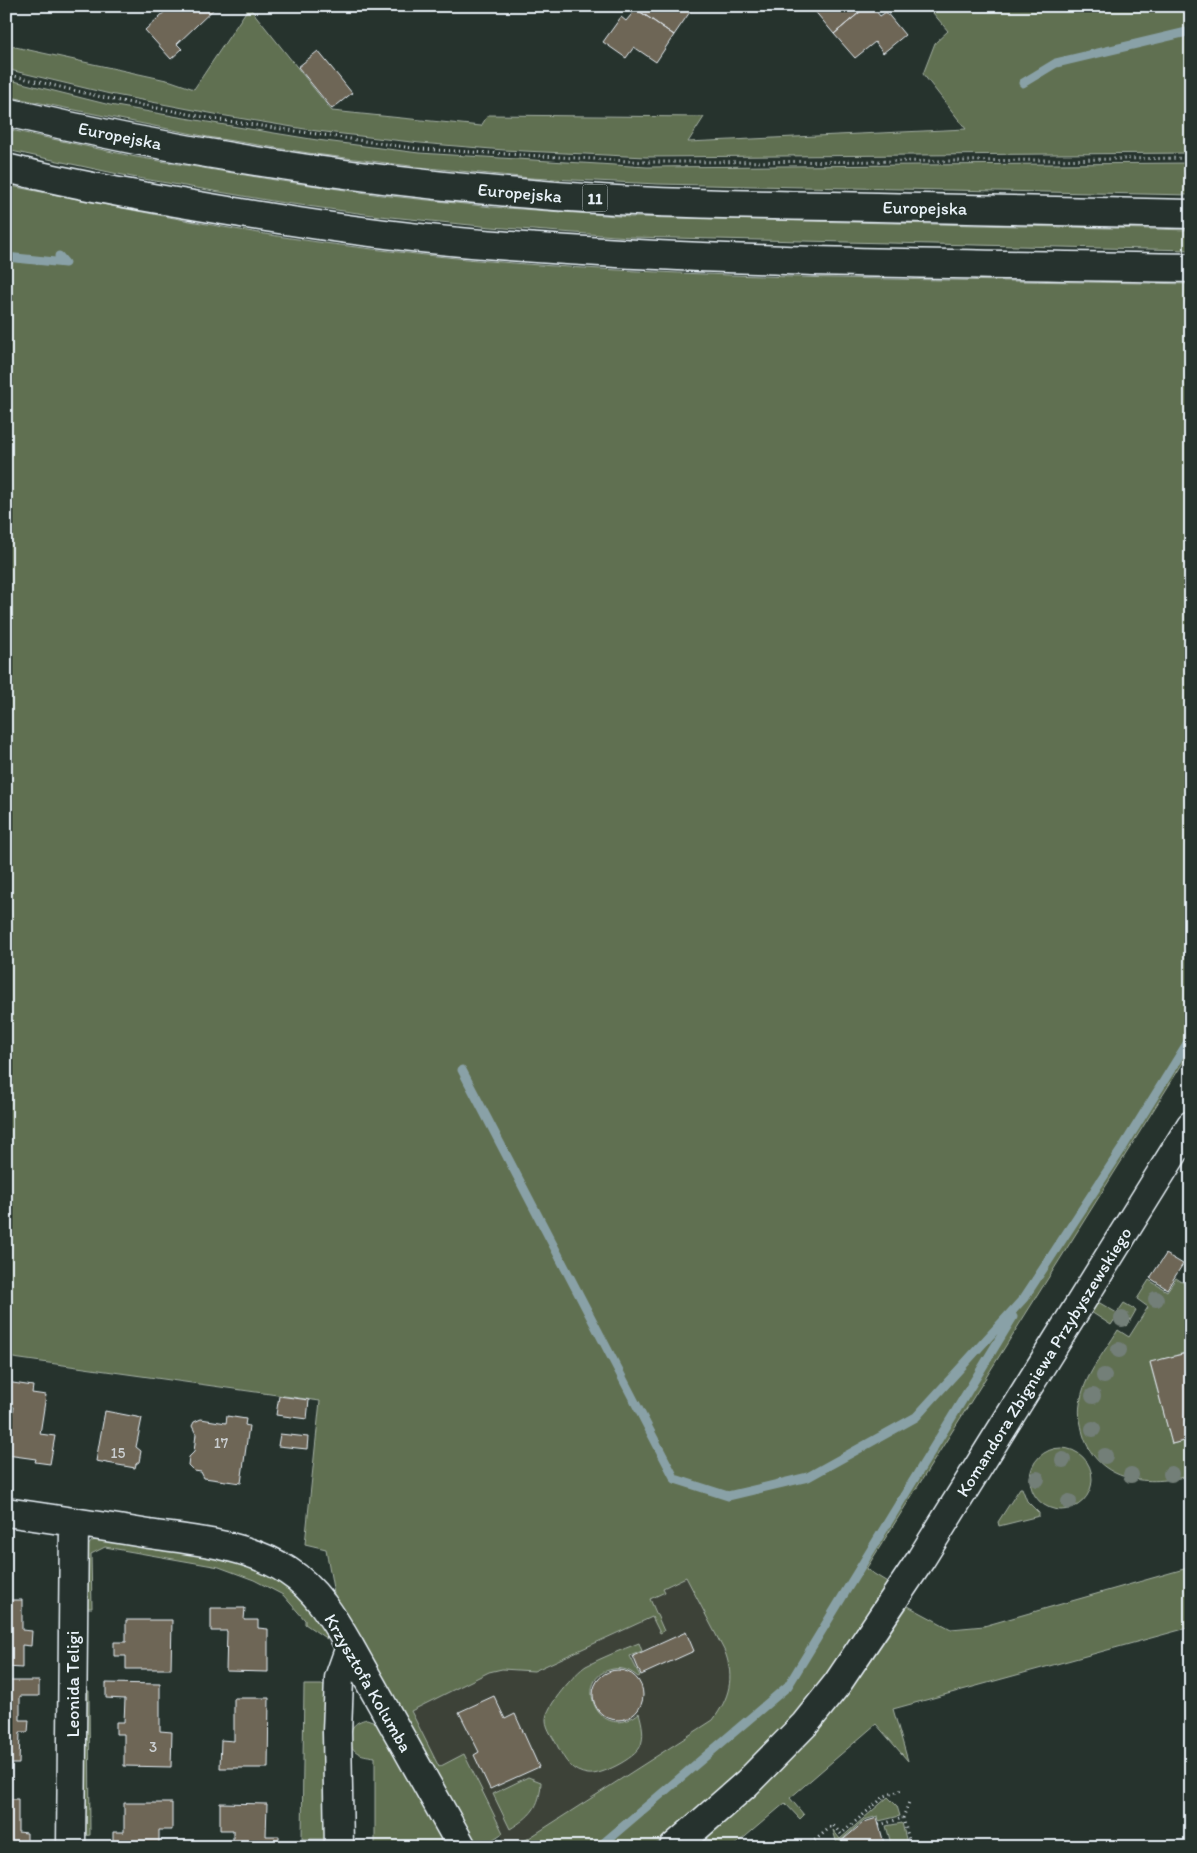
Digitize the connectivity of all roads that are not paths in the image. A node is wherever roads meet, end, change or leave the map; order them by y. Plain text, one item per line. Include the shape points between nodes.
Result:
1 (6, 112) edge
2 (6, 168) edge
3 (1191, 214) edge
4 (1191, 268) edge
5 (1191, 1126) edge
6 (6, 1512) edge
7 (74, 1522) junction
8 (350, 1647) junction
9 (71, 1847) edge
10 (339, 1847) edge
11 (462, 1847) edge
12 (674, 1847) edge

1 - 3 main road, Europejska / 11 via 225,156 464,188 689,203
2 - 4 main road via 257,216 495,245 668,256
5 - 12 main road, Komandora Zbigniewa Przybyszewskiego via 896,1598 837,1684 805,1724 747,1783
6 - 7 main road, Krzysztofa Kolumba
7 - 8 main road, Krzysztofa Kolumba via 226,1546 269,1560 290,1572 318,1598
7 - 9 main road, Leonida Teligi
8 - 10 main road via 339,1678
8 - 11 main road, Krzysztofa Kolumba

